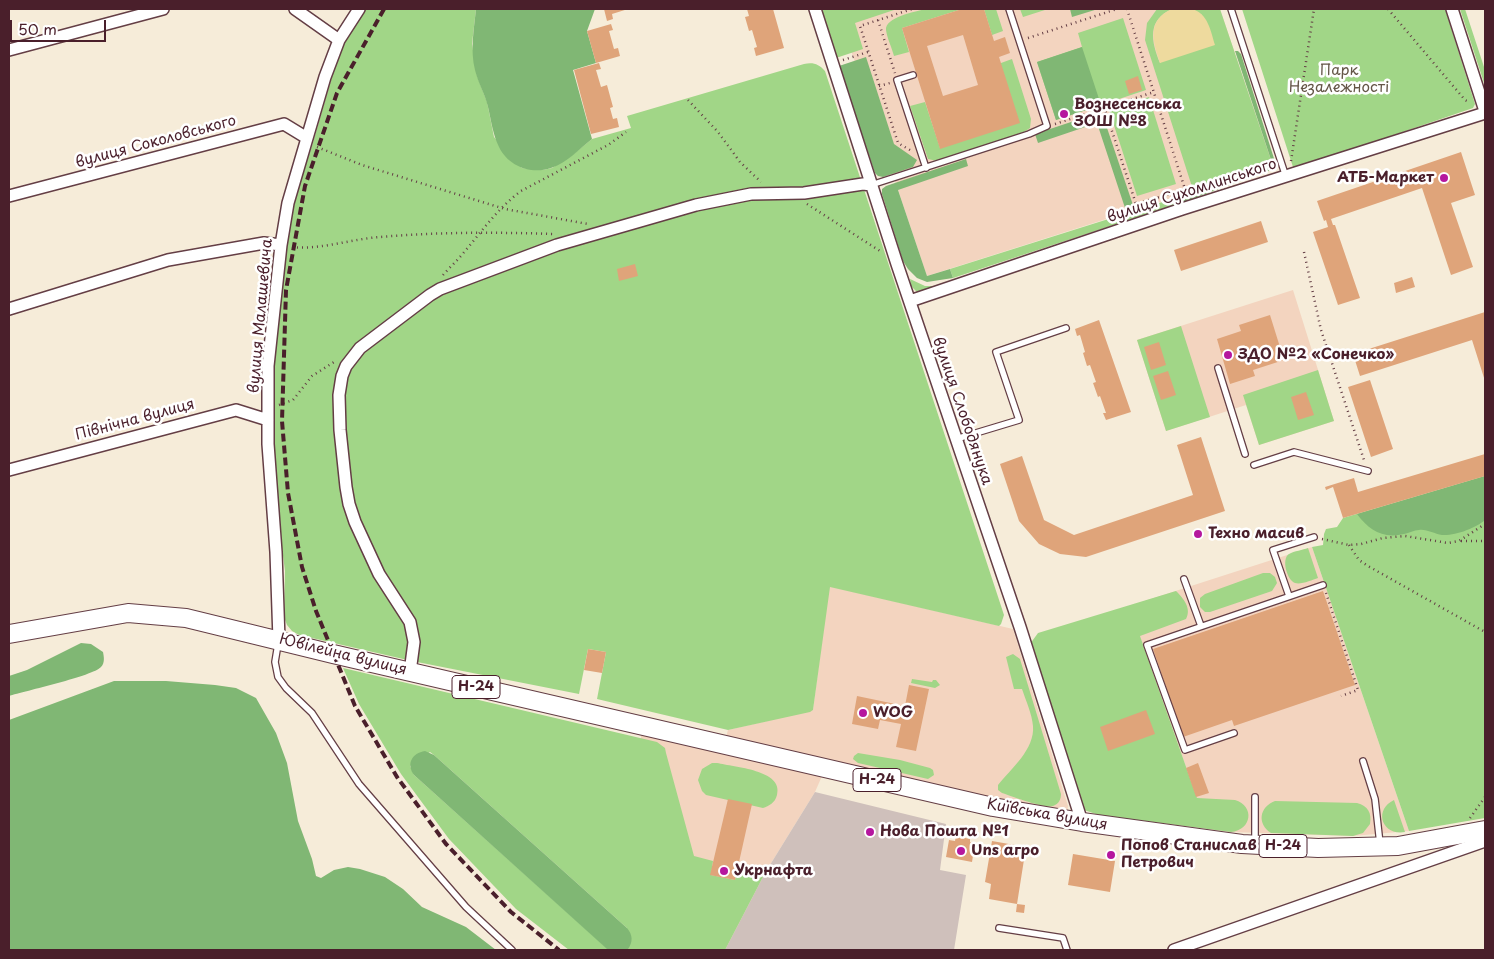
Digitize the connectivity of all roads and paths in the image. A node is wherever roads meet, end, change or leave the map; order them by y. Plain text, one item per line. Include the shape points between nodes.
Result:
1 (163, 9) edge
2 (295, 9) edge
3 (359, 9) edge
4 (815, 9) edge
5 (912, 9) edge
6 (1009, 9) edge
7 (1096, 9) edge
8 (1117, 9) edge
9 (1127, 9) edge
10 (1231, 9) edge
11 (1314, 9) edge
12 (1388, 9) edge
13 (1452, 9) edge
14 (1098, 15) junction
15 (878, 20) junction
16 (339, 40) junction
17 (1019, 41) junction
18 (9, 50) edge
19 (868, 52) junction
20 (832, 64) junction
21 (913, 75) dead end
22 (897, 80) junction
23 (1154, 92) junction
24 (688, 100) dead end
25 (1472, 104) dead end
26 (1104, 108) junction
27 (1485, 112) edge
28 (1048, 126) junction
29 (626, 132) dead end
30 (307, 138) junction
31 (898, 143) dead end
32 (926, 168) junction
33 (1286, 177) junction
34 (871, 185) junction
35 (1176, 192) junction
36 (773, 193) junction
37 (792, 194) junction
38 (9, 196) edge
39 (1178, 198) dead end
40 (500, 207) junction
41 (614, 228) junction
42 (480, 232) junction
43 (561, 234) dead end
44 (280, 245) junction
45 (1304, 252) dead end
46 (897, 264) junction
47 (442, 276) dead end
48 (910, 301) junction
49 (9, 309) edge
50 (1066, 328) dead end
51 (337, 360) dead end
52 (1218, 368) dead end
53 (268, 415) junction
54 (956, 439) junction
55 (1245, 454) dead end
56 (1254, 465) dead end
57 (9, 470) edge
58 (1368, 471) joint
59 (1485, 524) edge
60 (1314, 537) joint
61 (1459, 541) junction
62 (1485, 541) edge
63 (1349, 545) junction
64 (1184, 579) dead end
65 (1323, 585) joint
66 (1289, 596) junction
67 (1201, 626) junction
68 (1485, 632) edge
69 (9, 634) edge
70 (279, 640) junction
71 (410, 672) junction
72 (1341, 696) dead end
73 (1234, 733) dead end
74 (674, 734) joint
75 (1363, 761) dead end
76 (1255, 796) dead end
77 (1485, 797) edge
78 (1470, 818) dead end
79 (1082, 822) junction
80 (1485, 830) edge
81 (1485, 841) edge
82 (1255, 845) junction
83 (1380, 846) junction
84 (998, 928) dead end
85 (512, 950) edge
86 (1067, 950) edge
87 (1174, 950) edge

1 - 18 street
2 - 16 street
3 - 16 street, вулиця Малашевича
4 - 20 street, вулиця Слободянука
5 - 15 path
6 - 17 lane
7 - 14 path
8 - 14 path
9 - 23 path
10 - 33 lane
11 - 33 path via 1292,157
12 - 25 path via 1465,100
13 - 27 street
14 - 17 path
15 - 19 path via 860,26
15 - 22 path
16 - 30 street, вулиця Малашевича
17 - 28 lane
19 - 20 path
19 - 31 path
20 - 34 street, вулиця Слободянука
21 - 22 lane
22 - 32 lane
23 - 26 path
23 - 35 path via 1185,189
24 - 36 path via 740,162
26 - 28 path
26 - 35 path via 1136,204
27 - 33 street, вулиця Сухомлинського
28 - 32 lane
29 - 40 path via 608,145 521,191
30 - 38 street, вулиця Соколовського via 284,124
30 - 40 path via 312,146 362,165
30 - 44 street, вулиця Малашевича via 288,203
32 - 34 lane
33 - 48 street, вулиця Сухомлинського via 1174,211
34 - 37 street
34 - 46 street, вулиця Слободянука
35 - 39 path
36 - 37 street
36 - 41 street via 696,204
37 - 46 path
40 - 41 path
40 - 42 path
41 - 71 street via 556,245 435,292 360,348 344,371 338,404 349,504 379,574 410,622 414,642
42 - 43 path
42 - 44 path via 372,238 308,248
42 - 47 path
44 - 49 street via 264,243 168,260
44 - 53 street, вулиця Малашевича via 268,366
45 - 58 path via 1321,330
46 - 48 street, вулиця Слободянука
48 - 54 street, вулиця Слободянука
50 - 54 lane via 996,352 1020,420
51 - 53 path via 312,376 293,400
52 - 55 lane
53 - 57 street, Північна вулиця via 236,410
53 - 70 street, вулиця Малашевича
54 - 79 street, вулиця Слободянука
56 - 58 lane via 1294,452
59 - 61 path
60 - 63 path
60 - 66 lane via 1273,550
61 - 62 path
61 - 63 path via 1448,543 1405,536
63 - 68 path via 1359,560 1368,566
64 - 67 lane
65 - 66 lane
65 - 72 path via 1358,690
66 - 67 lane
67 - 73 lane via 1147,645 1184,750
69 - 70 main road, Ювілейна вулиця / Н-24 via 128,613 186,618
70 - 71 main road, Ювілейна вулиця / Н-24
70 - 85 lane via 275,662 278,677 286,688 312,712 359,784 466,907
71 - 74 main road, Ювілейна вулиця / Н-24
74 - 79 main road, Київська вулиця / Н-24 via 994,807
75 - 83 lane via 1375,798
76 - 82 lane
77 - 78 path
79 - 82 main road, Київська вулиця / Н-24
80 - 83 main road, Київська вулиця / Н-24 via 1398,846
81 - 87 street
82 - 83 main road, Київська вулиця / Н-24
84 - 86 lane via 1063,938

